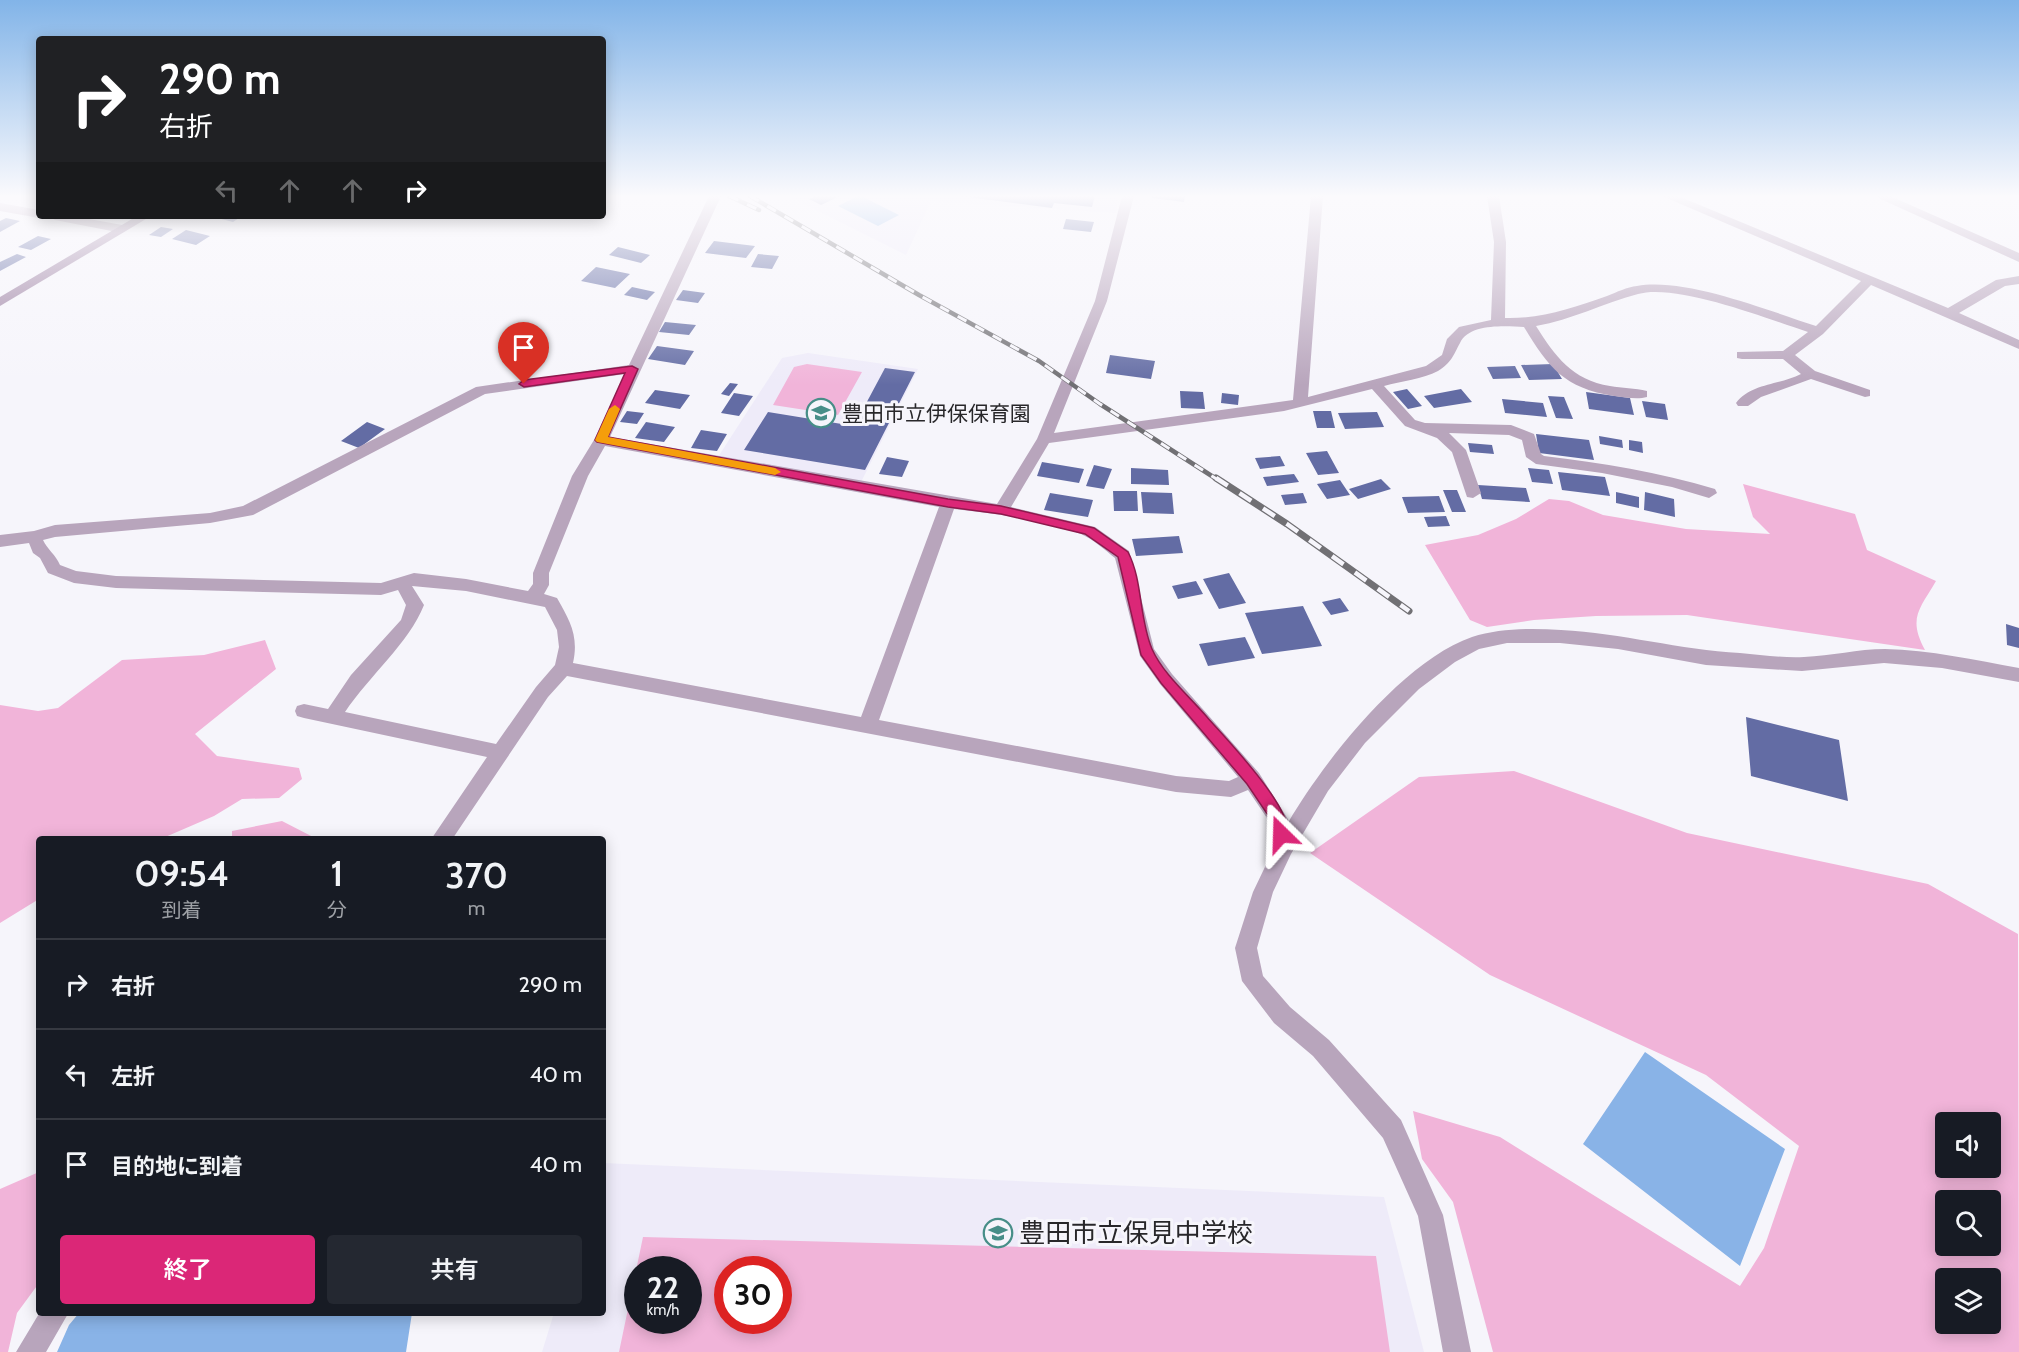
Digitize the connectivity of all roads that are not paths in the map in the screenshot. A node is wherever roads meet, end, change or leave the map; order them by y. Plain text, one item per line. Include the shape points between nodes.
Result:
1 (72, 259) edge
2 (685, 259) edge
3 (1112, 259) edge
4 (1312, 259) edge
5 (1500, 259) edge
6 (1822, 259) edge
7 (1870, 279) junction
8 (2019, 280) edge
9 (0, 302) edge
10 (1949, 312) junction
11 (1498, 322) junction
12 (1528, 323) junction
13 (1818, 331) junction
14 (2019, 345) edge
15 (1742, 355) dead end
16 (1786, 355) junction
17 (632, 369) junction
18 (1810, 374) junction
19 (1376, 384) junction
20 (1865, 393) dead end
21 (1642, 394) dead end
22 (1300, 402) junction
23 (1743, 403) dead end
24 (1425, 428) junction
25 (1044, 439) junction
26 (601, 440) junction
27 (1473, 493) dead end
28 (1709, 493) dead end
29 (948, 503) junction
30 (1001, 510) junction
31 (34, 537) junction
32 (0, 541) edge
33 (402, 582) junction
34 (533, 597) junction
35 (563, 668) junction
36 (2019, 675) edge
37 (304, 711) dead end
38 (332, 717) junction
39 (868, 724) junction
40 (502, 753) junction
41 (1252, 779) junction
42 (443, 836) edge
43 (1284, 848) junction
44 (53, 1316) edge
45 (30, 1352) edge
46 (1457, 1352) edge

1 - 9 street
2 - 17 street
3 - 25 street via 1101,301
4 - 22 street
5 - 11 street
6 - 7 street
7 - 10 street
7 - 13 street
8 - 10 street via 2001,283
10 - 14 street
11 - 12 street
11 - 19 street via 1464,330 1454,339 1448,357 1431,369
12 - 13 street via 1576,312 1628,291 1653,288 1722,300
12 - 21 street via 1553,361 1574,379
13 - 16 street
15 - 16 street
16 - 18 street
17 - 26 street
17 - 31 street via 481,390 247,511 210,518 55,531
18 - 20 street
18 - 23 street via 1798,382 1751,396
19 - 22 street
19 - 24 street via 1410,423
22 - 25 street
24 - 27 street via 1442,435 1459,450
24 - 28 street via 1511,430 1529,437 1534,457 1541,461 1602,468
25 - 30 street
26 - 29 street
26 - 34 street via 580,476 541,573 541,585
29 - 30 street
29 - 39 street
30 - 41 street via 1089,531 1123,555 1146,651
31 - 32 street
31 - 33 street via 54,569 74,577 116,582 381,589
33 - 34 street via 414,579
33 - 38 street via 415,604 408,623 357,680
34 - 35 street via 551,602 566,630 568,647
35 - 39 street
35 - 40 street
36 - 43 street via 1942,661 1884,656 1802,664 1706,658 1560,636 1507,636 1475,643 1413,684 1358,738 1321,785
37 - 38 street
38 - 40 street
39 - 41 street via 1176,784 1231,789
40 - 42 street
41 - 43 street via 1279,819
43 - 46 street via 1263,892 1246,948 1253,981 1282,1016 1321,1048 1392,1129 1430,1215
44 - 45 street

